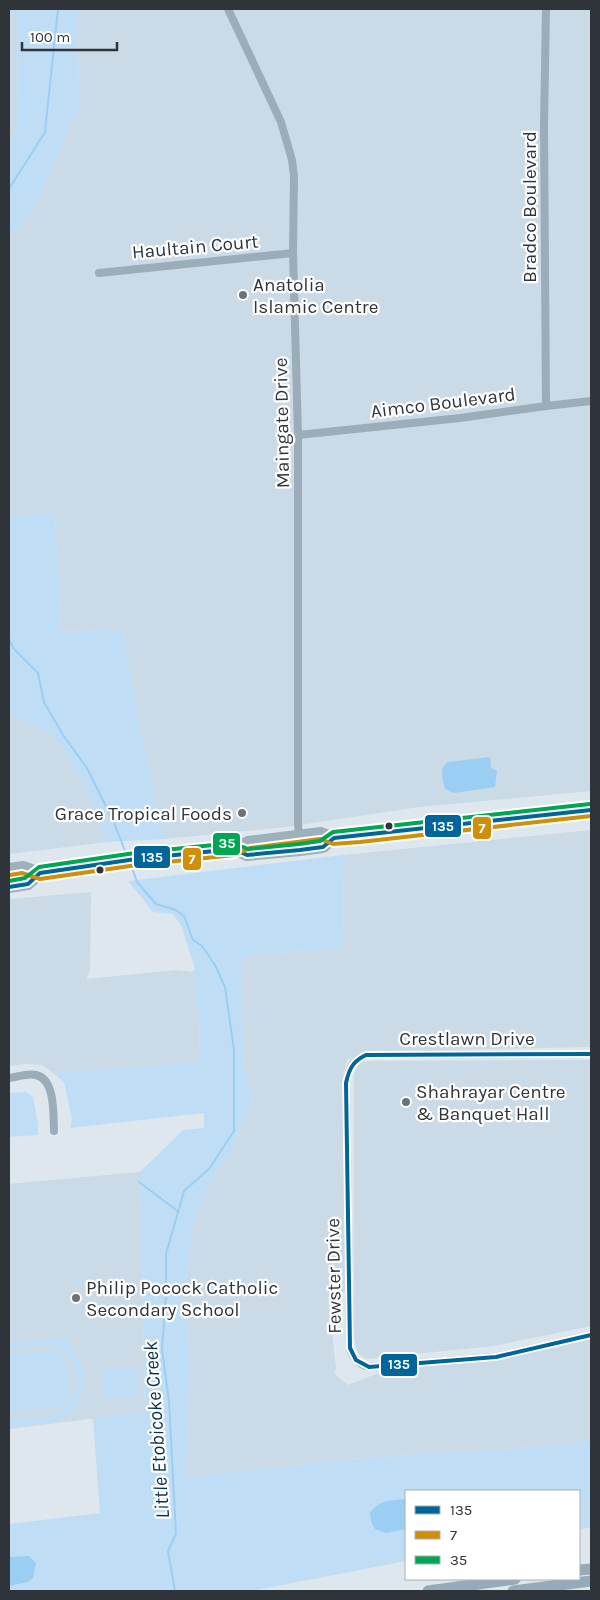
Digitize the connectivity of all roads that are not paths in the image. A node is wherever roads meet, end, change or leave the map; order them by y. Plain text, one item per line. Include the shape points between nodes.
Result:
1 (228, 9) edge
2 (546, 9) edge
3 (293, 253) junction
4 (99, 272) dead end
5 (591, 401) edge
6 (546, 406) junction
7 (298, 435) junction
8 (591, 810) edge
9 (299, 836) junction
10 (334, 838) junction
11 (234, 849) junction
12 (300, 850) junction
13 (9, 869) edge
14 (40, 873) junction
15 (9, 887) edge
16 (591, 1054) edge
17 (349, 1069) joint
18 (9, 1078) edge
19 (54, 1131) dead end
20 (591, 1335) edge
21 (508, 1580) edge
22 (591, 1581) edge
23 (428, 1591) edge
24 (513, 1591) edge

1 - 3 street, Maingate Drive via 281,122 292,160
2 - 6 street, Bradco Boulevard
3 - 4 street, Haultain Court
3 - 7 street, Maingate Drive
5 - 6 street, Aimco Boulevard
6 - 7 street, Aimco Boulevard
7 - 9 street, Maingate Drive
8 - 10 main road
9 - 10 main road via 321,833
9 - 11 main road via 248,842
9 - 12 street, Maingate Drive
10 - 12 main road via 323,847
11 - 12 main road via 247,855
11 - 14 main road
13 - 14 main road via 22,868
14 - 15 main road via 28,884
16 - 17 street, Crestlawn Drive via 366,1055
17 - 20 street, Fewster Drive via 346,1083 350,1348 358,1362 369,1367 496,1357
18 - 19 street via 36,1075 47,1083 51,1089
21 - 23 main road
22 - 24 main road

